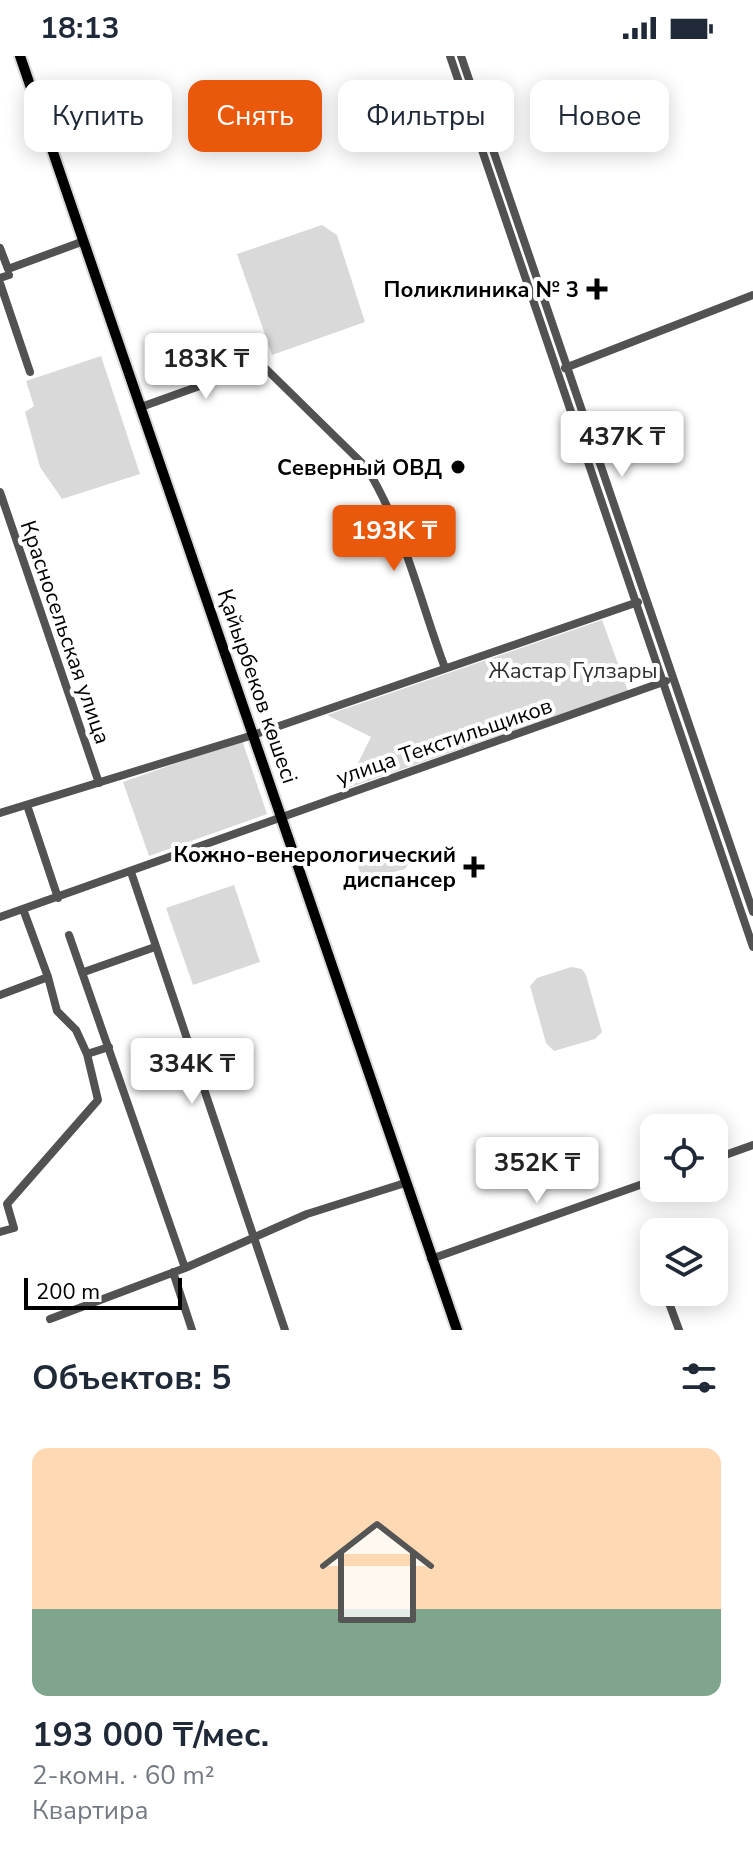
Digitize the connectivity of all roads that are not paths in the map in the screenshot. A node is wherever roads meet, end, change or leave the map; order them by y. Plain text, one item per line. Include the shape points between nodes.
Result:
1 (20, 56) edge
2 (450, 56) edge
3 (461, 56) edge
4 (84, 241) junction
5 (0, 248) edge
6 (4, 276) edge
7 (753, 295) edge
8 (567, 368) junction
9 (557, 371) junction
10 (30, 372) dead end
11 (141, 407) junction
12 (0, 492) edge
13 (646, 600) junction
14 (636, 603) junction
15 (445, 668) junction
16 (673, 678) junction
17 (662, 683) junction
18 (253, 735) junction
19 (99, 783) junction
20 (27, 805) junction
21 (0, 813) edge
22 (281, 816) junction
23 (131, 872) junction
24 (58, 898) junction
25 (23, 909) junction
26 (753, 912) edge
27 (0, 917) edge
28 (69, 935) dead end
29 (155, 947) junction
30 (753, 947) edge
31 (84, 972) junction
32 (48, 977) junction
33 (0, 995) edge
34 (109, 1047) junction
35 (87, 1054) junction
36 (753, 1145) edge
37 (728, 1154) edge
38 (405, 1183) junction
39 (640, 1185) edge
40 (0, 1232) edge
41 (253, 1236) junction
42 (431, 1259) junction
43 (185, 1268) junction
44 (173, 1272) junction
45 (670, 1306) edge
46 (50, 1319) dead end
47 (192, 1330) edge
48 (285, 1330) edge
49 (457, 1330) edge
50 (679, 1330) edge

1 - 4 main road, Қайырбеков көшесі
2 - 9 street
3 - 8 street
4 - 6 street
4 - 11 main road, Қайырбеков көшесі
5 - 6 street
6 - 10 street
7 - 8 street
8 - 9 street
8 - 13 street
9 - 14 street
11 - 15 street via 261,364 366,467 390,510
11 - 18 main road, Қайырбеков көшесі
12 - 19 street, Красносельская улица
13 - 14 street
13 - 16 street
14 - 15 street
14 - 17 street
15 - 18 street
16 - 17 street, улица Текстильщиков
16 - 26 street
17 - 22 street, улица Текстильщиков
17 - 30 street
18 - 19 street
18 - 22 main road, Қайырбеков көшесі
19 - 20 street
20 - 21 street
20 - 24 street
22 - 23 street, улица Текстильщиков
22 - 38 main road, Қайырбеков көшесі
23 - 24 street, улица Текстильщиков
23 - 29 street
24 - 25 street, улица Текстильщиков
25 - 27 street, улица Текстильщиков
25 - 32 street
28 - 31 street
29 - 31 street
29 - 41 street
31 - 34 street
32 - 33 street
32 - 35 street via 57,1011 76,1030
34 - 35 street
34 - 43 street
35 - 40 street via 98,1100 7,1204 14,1228
36 - 37 street
38 - 41 street
38 - 42 main road, Қайырбеков көшесі
39 - 42 street
41 - 43 street
41 - 48 street
42 - 49 main road, Қайырбеков көшесі
43 - 44 street
44 - 46 street
44 - 47 street
45 - 50 street

